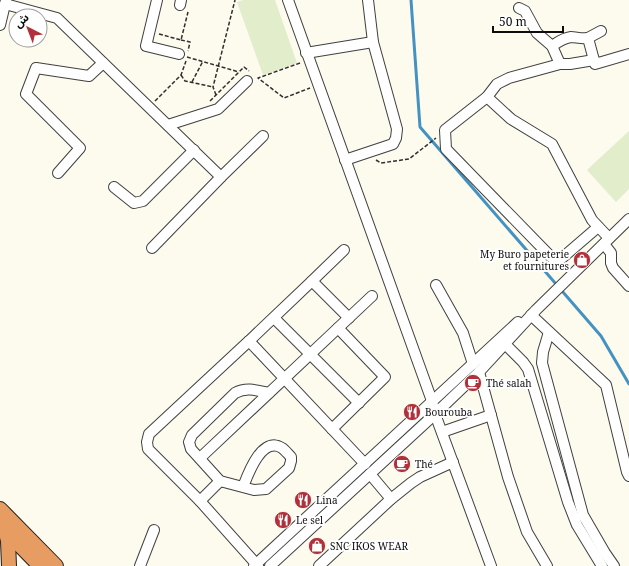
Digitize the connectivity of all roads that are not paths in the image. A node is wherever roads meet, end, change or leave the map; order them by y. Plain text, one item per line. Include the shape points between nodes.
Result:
1 (157, 0) edge
2 (288, 0) edge
3 (368, 0) edge
4 (6, 2) edge
5 (519, 8) dead end
6 (0, 26) edge
7 (601, 31) dead end
8 (588, 38) junction
9 (373, 42) junction
10 (552, 46) junction
11 (629, 54) edge
12 (184, 55) road end
13 (308, 56) junction
14 (594, 60) junction
15 (103, 63) junction
16 (560, 64) junction
17 (247, 81) dead end
18 (488, 97) junction
19 (168, 125) junction
20 (263, 136) dead end
21 (194, 150) junction
22 (344, 160) junction
23 (58, 173) dead end
24 (221, 177) junction
25 (114, 187) dead end
26 (629, 219) edge
27 (598, 227) junction
28 (607, 241) junction
29 (152, 248) dead end
30 (344, 250) dead end
31 (312, 281) junction
32 (436, 285) dead end
33 (629, 286) edge
34 (372, 296) dead end
35 (534, 313) junction
36 (274, 318) junction
37 (349, 318) junction
38 (338, 328) junction
39 (549, 332) junction
40 (249, 341) junction
41 (505, 344) junction
42 (310, 354) junction
43 (476, 368) junction
44 (284, 378) junction
45 (269, 393) junction
46 (432, 402) junction
47 (358, 403) junction
48 (435, 414) junction
49 (491, 415) junction
50 (332, 429) junction
51 (442, 432) junction
52 (200, 458) junction
53 (453, 462) junction
54 (365, 464) junction
55 (370, 474) junction
56 (629, 476) edge
57 (220, 481) junction
58 (243, 487) junction
59 (391, 500) junction
60 (200, 501) junction
61 (0, 509) edge
62 (1, 526) edge
63 (154, 530) dead end
64 (39, 562) edge
65 (256, 565) edge
66 (10, 566) edge
67 (56, 566) edge
68 (140, 566) edge
69 (270, 566) edge
70 (319, 566) edge
71 (491, 566) edge
72 (547, 566) edge
73 (602, 566) edge
74 (614, 566) edge

1 - 12 street via 146,46
2 - 13 street
3 - 9 street
4 - 6 street
4 - 15 street via 57,18
5 - 10 street via 525,11 537,33
7 - 8 street
8 - 10 street via 562,39
8 - 14 street
9 - 13 street
9 - 22 street via 397,129 396,138 393,144
10 - 16 street
11 - 14 street via 595,64
13 - 22 street
14 - 16 street
15 - 19 street
15 - 23 street via 89,76 36,68 26,94 80,148
16 - 18 street via 509,78 497,84
17 - 19 street via 218,109
18 - 27 street via 510,119 552,144
18 - 27 street via 445,130 446,149 552,258 562,258
19 - 21 street
20 - 24 street
21 - 24 street
21 - 25 street via 143,201 134,203
22 - 46 street
24 - 29 street
26 - 28 street
27 - 28 street
28 - 33 street via 613,268
28 - 35 street
30 - 31 street
31 - 36 street
31 - 37 street
32 - 43 street via 460,328
34 - 37 street
35 - 39 street
35 - 41 street
35 - 43 street via 522,318
36 - 40 street
36 - 42 street
37 - 38 street
38 - 42 street
38 - 47 street via 385,377
39 - 56 street via 606,385
39 - 74 street via 542,363 571,473 583,515
40 - 44 street
40 - 60 street via 149,434 148,449
41 - 43 street
41 - 73 street via 528,369 568,502 577,525
42 - 44 street
42 - 47 street
43 - 46 street
43 - 48 street
43 - 49 street
44 - 45 street
44 - 50 street
45 - 52 street
45 - 52 street via 241,389 235,393 192,435 189,442 191,449
46 - 48 street
46 - 54 street
47 - 50 street
48 - 51 street
48 - 55 street
49 - 51 street
49 - 72 street via 526,532
50 - 54 street
51 - 53 street
52 - 57 street
53 - 59 street via 420,477
53 - 71 street
54 - 65 street
55 - 59 street
55 - 69 street
57 - 58 street
57 - 60 street
58 - 58 street via 253,463 268,447 281,447 291,457 289,468 266,489 254,490
59 - 70 street
60 - 65 street
61 - 64 highway
62 - 64 highway
62 - 66 highway via 10,554
63 - 68 street
64 - 67 highway

